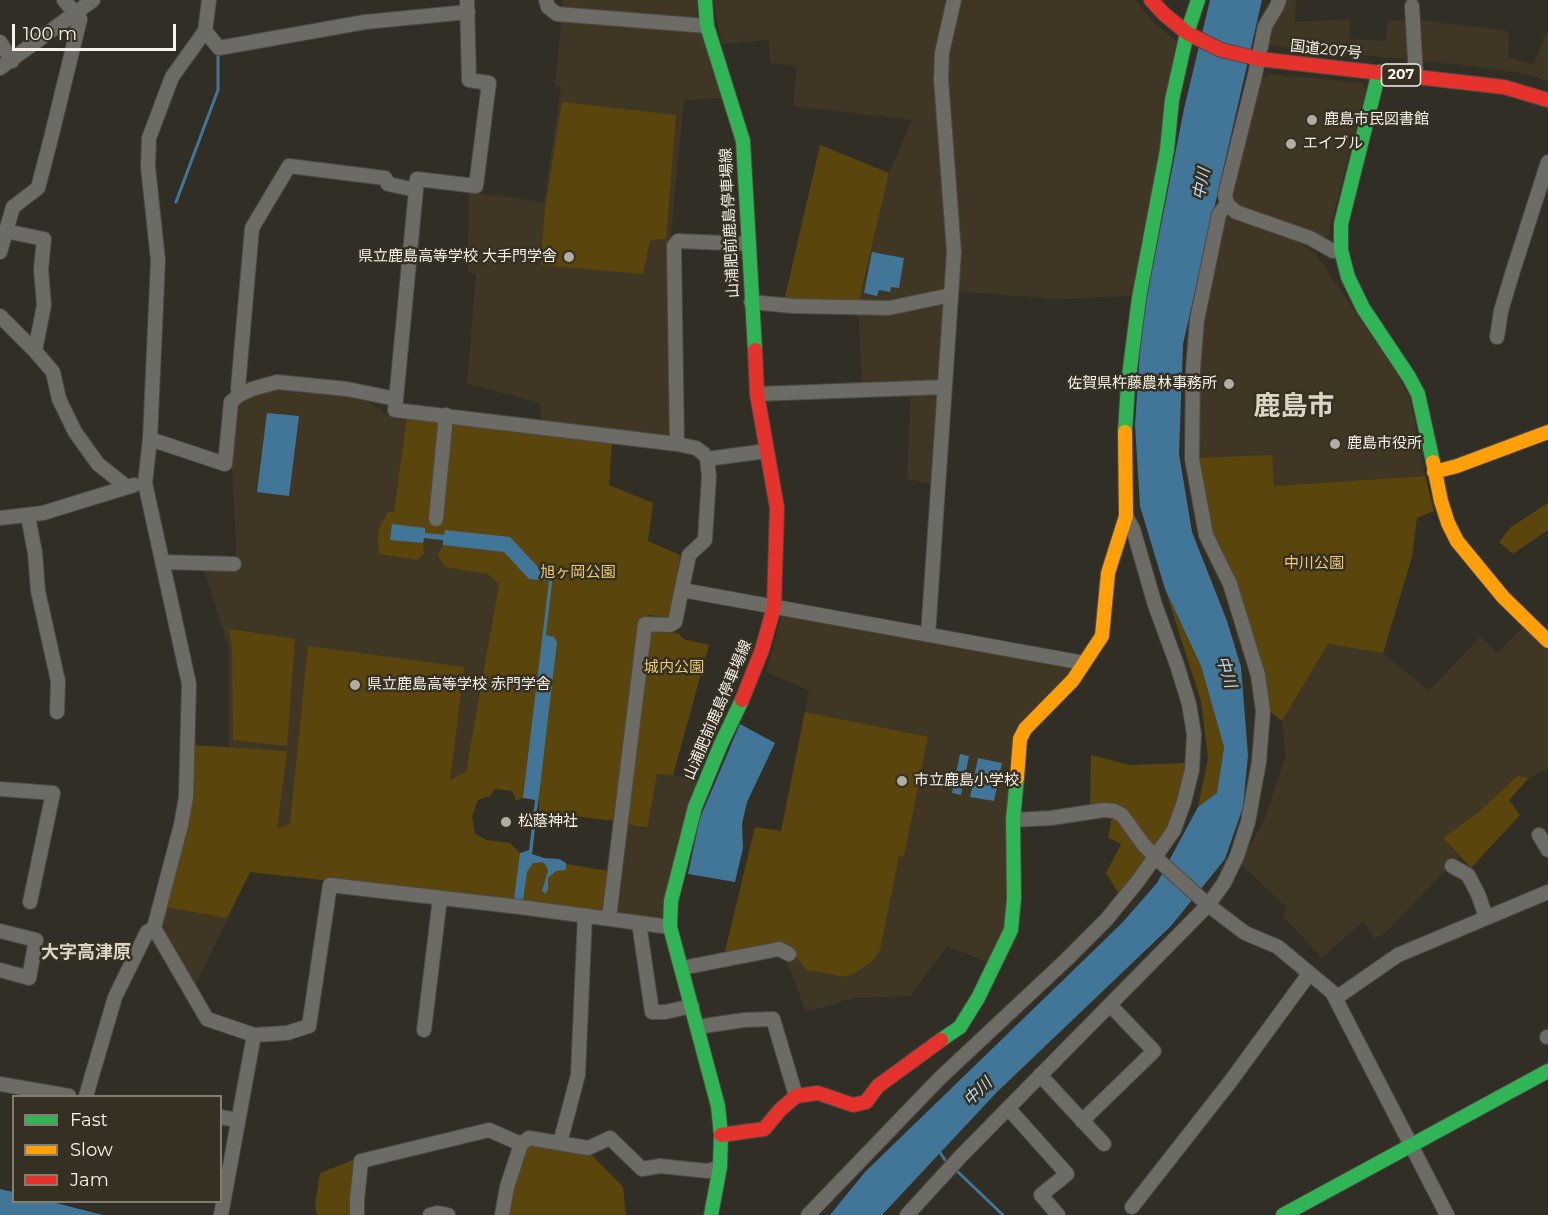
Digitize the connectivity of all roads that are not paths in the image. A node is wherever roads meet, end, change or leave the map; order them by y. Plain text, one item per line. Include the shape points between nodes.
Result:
1 (64, 0) edge
2 (93, 0) edge
3 (209, 0) edge
4 (546, 0) edge
5 (705, 0) edge
6 (954, 0) edge
7 (1151, 0) edge
8 (1198, 0) edge
9 (1279, 0) edge
10 (468, 6) edge
11 (1413, 6) dead end
12 (76, 14) junction
13 (707, 26) junction
14 (205, 31) junction
15 (1190, 35) junction
16 (0, 42) edge
17 (1256, 58) junction
18 (6, 65) edge
19 (1379, 72) junction
20 (1416, 76) junction
21 (1548, 100) edge
22 (1548, 162) edge
23 (416, 190) junction
24 (1227, 204) junction
25 (5, 231) junction
26 (749, 243) junction
27 (1341, 250) junction
28 (0, 252) edge
29 (951, 295) junction
30 (751, 302) junction
31 (0, 316) edge
32 (1497, 337) dead end
33 (35, 351) junction
34 (945, 387) junction
35 (757, 394) junction
36 (239, 395) junction
37 (396, 399) junction
38 (446, 415) junction
39 (1548, 432) edge
40 (150, 440) junction
41 (677, 444) junction
42 (766, 451) junction
43 (707, 459) junction
44 (1434, 472) junction
45 (145, 483) junction
46 (127, 487) junction
47 (28, 516) junction
48 (1126, 516) junction
49 (0, 518) edge
50 (436, 519) dead end
51 (163, 562) junction
52 (234, 564) dead end
53 (682, 590) junction
54 (774, 607) junction
55 (928, 635) junction
56 (1548, 641) edge
57 (1084, 663) junction
58 (57, 711) dead end
59 (0, 789) edge
60 (1013, 820) junction
61 (1539, 834) dead end
62 (1548, 850) edge
63 (1156, 858) junction
64 (1452, 866) dead end
65 (1548, 892) edge
66 (440, 898) junction
67 (30, 902) dead end
68 (1208, 905) junction
69 (585, 915) junction
70 (1486, 917) junction
71 (609, 918) junction
72 (639, 923) junction
73 (670, 927) junction
74 (154, 928) junction
75 (0, 931) edge
76 (789, 954) dead end
77 (681, 968) junction
78 (0, 970) edge
79 (1309, 974) junction
80 (1336, 998) junction
81 (692, 1006) junction
82 (1111, 1006) junction
83 (698, 1027) junction
84 (424, 1030) dead end
85 (254, 1035) junction
86 (1548, 1071) edge
87 (1040, 1075) junction
88 (0, 1084) edge
89 (63, 1095) edge
90 (86, 1095) edge
91 (796, 1096) junction
92 (1008, 1108) junction
93 (222, 1117) edge
94 (237, 1120) junction
95 (1082, 1121) junction
96 (722, 1135) junction
97 (560, 1143) junction
98 (521, 1144) junction
99 (1104, 1144) dead end
100 (1412, 1144) junction
101 (720, 1167) junction
102 (224, 1170) edge
103 (222, 1200) edge
104 (1132, 1207) dead end
105 (1445, 1214) edge
106 (357, 1215) edge
107 (502, 1215) edge
108 (711, 1215) edge
109 (808, 1215) edge
110 (907, 1215) edge
111 (1058, 1215) edge
112 (1283, 1215) edge

1 - 12 street
2 - 12 street
3 - 14 street
4 - 13 street via 557,15
5 - 13 main road, 山浦肥前鹿島停車場線
6 - 29 street via 942,53 941,79 954,252
7 - 15 main road, 国道207号 / 207
8 - 15 main road
9 - 17 street via 1264,26
10 - 14 street via 219,48
10 - 23 street via 469,80 489,83 476,186 417,179
11 - 20 street
12 - 18 street
12 - 25 street via 80,19 38,188 12,207
13 - 26 main road, 山浦肥前鹿島停車場線 via 743,141
14 - 40 street via 172,77 149,138 148,167 158,260
15 - 17 main road, 国道207号 / 207 via 1221,50
15 - 48 main road via 1172,100 1167,150 1133,341 1124,441
16 - 18 street
17 - 19 main road, 国道207号 / 207
17 - 24 street via 1225,195
19 - 20 main road, 国道207号 / 207
19 - 27 main road via 1341,224
20 - 21 main road, 国道207号 / 207 via 1504,87
22 - 32 street via 1506,292
23 - 36 street via 388,184 385,178 289,166 252,228
23 - 37 street
24 - 27 street via 1236,212 1311,238 1333,251
24 - 68 street via 1219,214 1197,320 1192,459 1206,535 1230,584 1258,675 1263,711 1248,822 1224,883
25 - 28 street
25 - 33 street via 44,239 44,305
26 - 30 main road, 山浦肥前鹿島停車場線
26 - 41 street via 678,241 674,246
27 - 44 main road via 1363,309 1418,394
29 - 30 street via 889,308
29 - 34 street
30 - 35 main road, 山浦肥前鹿島停車場線
31 - 33 street
33 - 46 street via 53,372 59,399 75,432 98,464
34 - 35 street
34 - 55 street
35 - 42 main road, 山浦肥前鹿島停車場線
36 - 37 street via 277,382
36 - 40 street via 231,402 225,464
37 - 38 street via 395,410
38 - 41 street
38 - 50 street
39 - 44 main road
40 - 45 street
41 - 43 street via 696,448
42 - 43 street
42 - 54 main road, 山浦肥前鹿島停車場線 via 777,508
43 - 53 street via 705,540 688,555
44 - 56 main road via 1457,541 1503,597
45 - 46 street
45 - 51 street
46 - 47 street
47 - 49 street
47 - 58 street via 38,591 58,681
48 - 57 main road via 1108,573 1102,636
48 - 63 street via 1189,704 1194,734 1192,770 1184,802 1174,830
51 - 52 street
51 - 74 street via 189,684 186,796
53 - 54 street
53 - 71 street via 675,622 645,624
54 - 55 street
54 - 73 main road, 山浦肥前鹿島停車場線 via 747,690 695,807 671,901
55 - 57 street
57 - 60 main road via 1020,739
59 - 67 street via 53,793
60 - 63 street via 1114,811 1122,815
60 - 91 main road via 1011,930 960,1027 878,1086 860,1105 818,1092
61 - 62 street
63 - 68 street
63 - 109 street via 1106,920 940,1077
64 - 70 street via 1468,875
65 - 70 street
66 - 69 street
66 - 84 street
66 - 85 street via 330,885 309,1026 287,1033
68 - 79 street via 1245,933 1278,947
68 - 82 street
69 - 71 street
69 - 97 street via 578,1075
70 - 80 street via 1398,955
71 - 72 street
72 - 73 street
72 - 81 street via 652,1012
73 - 77 main road, 山浦肥前鹿島停車場線
74 - 85 street via 207,1019
74 - 90 street via 147,932 115,997
75 - 78 street via 36,940 29,978
76 - 77 street via 779,949
77 - 81 main road, 山浦肥前鹿島停車場線
79 - 80 street
79 - 104 street
80 - 100 street
81 - 83 main road, 山浦肥前鹿島停車場線
82 - 87 street
82 - 95 street via 1154,1051
83 - 91 street via 773,1019
83 - 96 main road, 山浦肥前鹿島停車場線
85 - 94 street
86 - 100 main road
87 - 92 street
87 - 95 street
88 - 89 street
91 - 96 main road via 764,1129
92 - 110 street
92 - 111 street via 1067,1174 1041,1195
93 - 94 street
94 - 102 street
95 - 99 street
96 - 101 main road, 山浦肥前鹿島停車場線
97 - 98 street via 529,1138
97 - 101 street via 588,1148 610,1138 642,1169 660,1166 708,1171
98 - 106 street via 489,1130 361,1161
98 - 107 street
100 - 105 street
100 - 112 main road
101 - 108 main road, 山浦肥前鹿島停車場線
102 - 103 street

